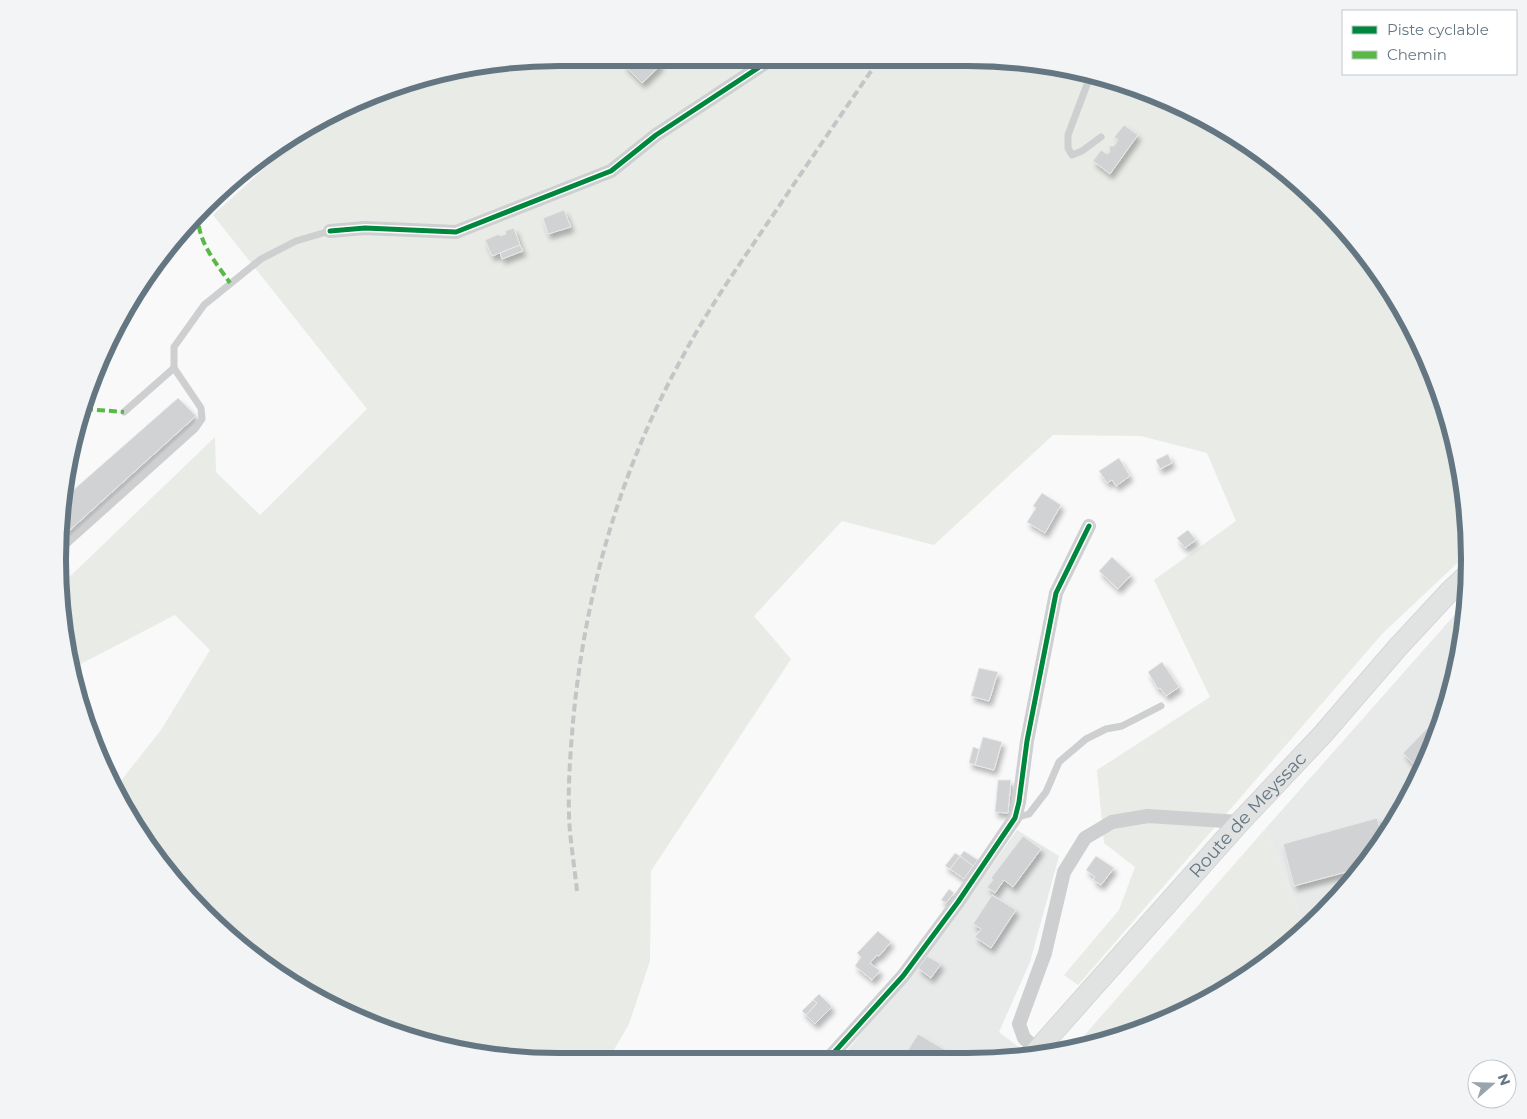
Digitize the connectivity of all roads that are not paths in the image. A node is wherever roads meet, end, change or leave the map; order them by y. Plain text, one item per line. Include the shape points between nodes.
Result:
1 (761, 66) edge
2 (1088, 81) edge
3 (1101, 137) dead end
4 (330, 231) joint
5 (174, 368) junction
6 (124, 412) dead end
7 (1089, 526) dead end
8 (66, 545) edge
9 (1460, 581) edge
10 (1161, 706) dead end
11 (1015, 818) junction
12 (1240, 822) junction
13 (1040, 1048) edge
14 (1031, 1049) edge
15 (834, 1053) edge

1 - 4 street via 656,135 611,171 456,232 365,228
2 - 3 lane via 1068,135 1068,148 1072,155
4 - 5 lane via 296,241 260,259 204,305 174,347
5 - 6 lane
5 - 8 lane via 200,408 202,419 195,429
7 - 11 street via 1056,594
9 - 12 main road, Route de Meyssac
10 - 11 lane via 1122,726 1106,729 1086,739 1059,762 1046,792 1029,814
11 - 15 street via 903,976
12 - 13 main road, Route de Meyssac
12 - 14 street via 1148,816 1112,822 1085,838 1064,872 1045,953 1018,1024

